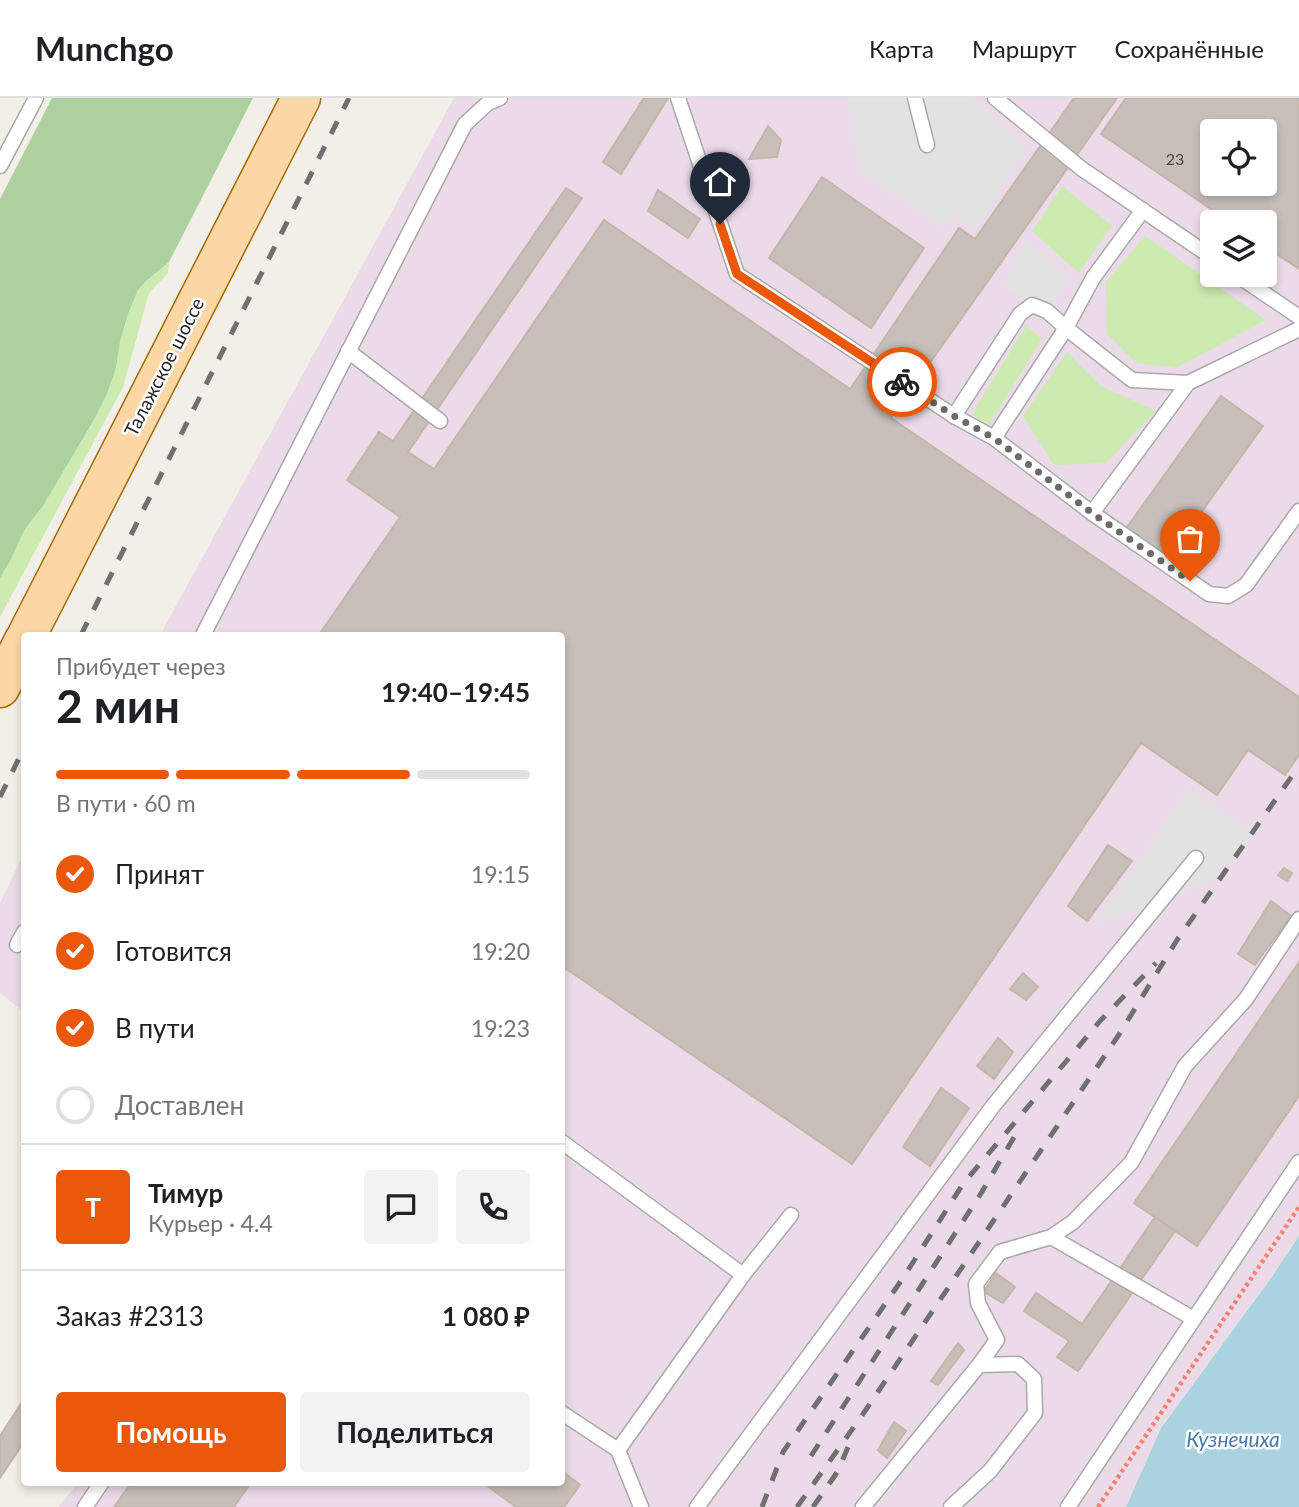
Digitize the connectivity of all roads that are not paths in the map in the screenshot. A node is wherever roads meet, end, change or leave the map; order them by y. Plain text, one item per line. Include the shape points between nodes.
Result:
1 (36, 98) edge
2 (301, 98) edge
3 (500, 98) edge
4 (678, 98) edge
5 (915, 98) edge
6 (995, 98) edge
7 (927, 145) dead end
8 (0, 166) edge
9 (1143, 210) junction
10 (1200, 249) edge
11 (1255, 287) edge
12 (1299, 317) edge
13 (1066, 328) junction
14 (1299, 329) edge
15 (348, 351) junction
16 (1188, 383) junction
17 (954, 416) junction
18 (440, 421) dead end
19 (994, 438) junction
20 (1299, 511) edge
21 (1092, 513) junction
22 (29, 632) edge
23 (205, 632) edge
24 (21, 646) edge
25 (0, 688) edge
26 (1196, 858) dead end
27 (1299, 919) edge
28 (21, 938) edge
29 (17, 945) dead end
30 (565, 1144) edge
31 (1299, 1162) edge
32 (791, 1215) dead end
33 (1051, 1237) junction
34 (743, 1275) junction
35 (1194, 1319) junction
36 (979, 1365) junction
37 (565, 1415) edge
38 (618, 1450) junction
39 (99, 1486) edge
40 (85, 1507) edge
41 (641, 1507) edge
42 (697, 1507) edge
43 (863, 1507) edge
44 (951, 1507) edge
45 (1068, 1507) edge

1 - 8 lane
2 - 22 main road, Талажское шоссе
3 - 15 lane via 465,124
4 - 17 lane via 737,274
5 - 7 lane
6 - 9 lane via 1083,169
9 - 10 lane
9 - 13 lane via 1093,278
11 - 12 lane
13 - 16 lane via 1132,380
13 - 17 lane via 1032,305 1020,314
13 - 19 lane
14 - 16 lane
15 - 18 lane
15 - 23 lane
16 - 21 lane
17 - 19 lane
19 - 21 lane
20 - 21 lane via 1246,585 1228,596 1209,594
24 - 25 main road
26 - 42 lane via 993,1106
27 - 33 lane via 1246,999 1185,1066 1131,1163 1073,1222
28 - 29 lane
30 - 34 lane
31 - 35 lane
32 - 34 lane
33 - 35 lane
33 - 36 lane via 1000,1252 976,1284 978,1303 997,1340
34 - 38 lane
35 - 45 lane
36 - 43 lane
36 - 44 lane via 1018,1364 1034,1379 1035,1413 990,1471
37 - 38 lane
38 - 41 lane
39 - 40 lane

